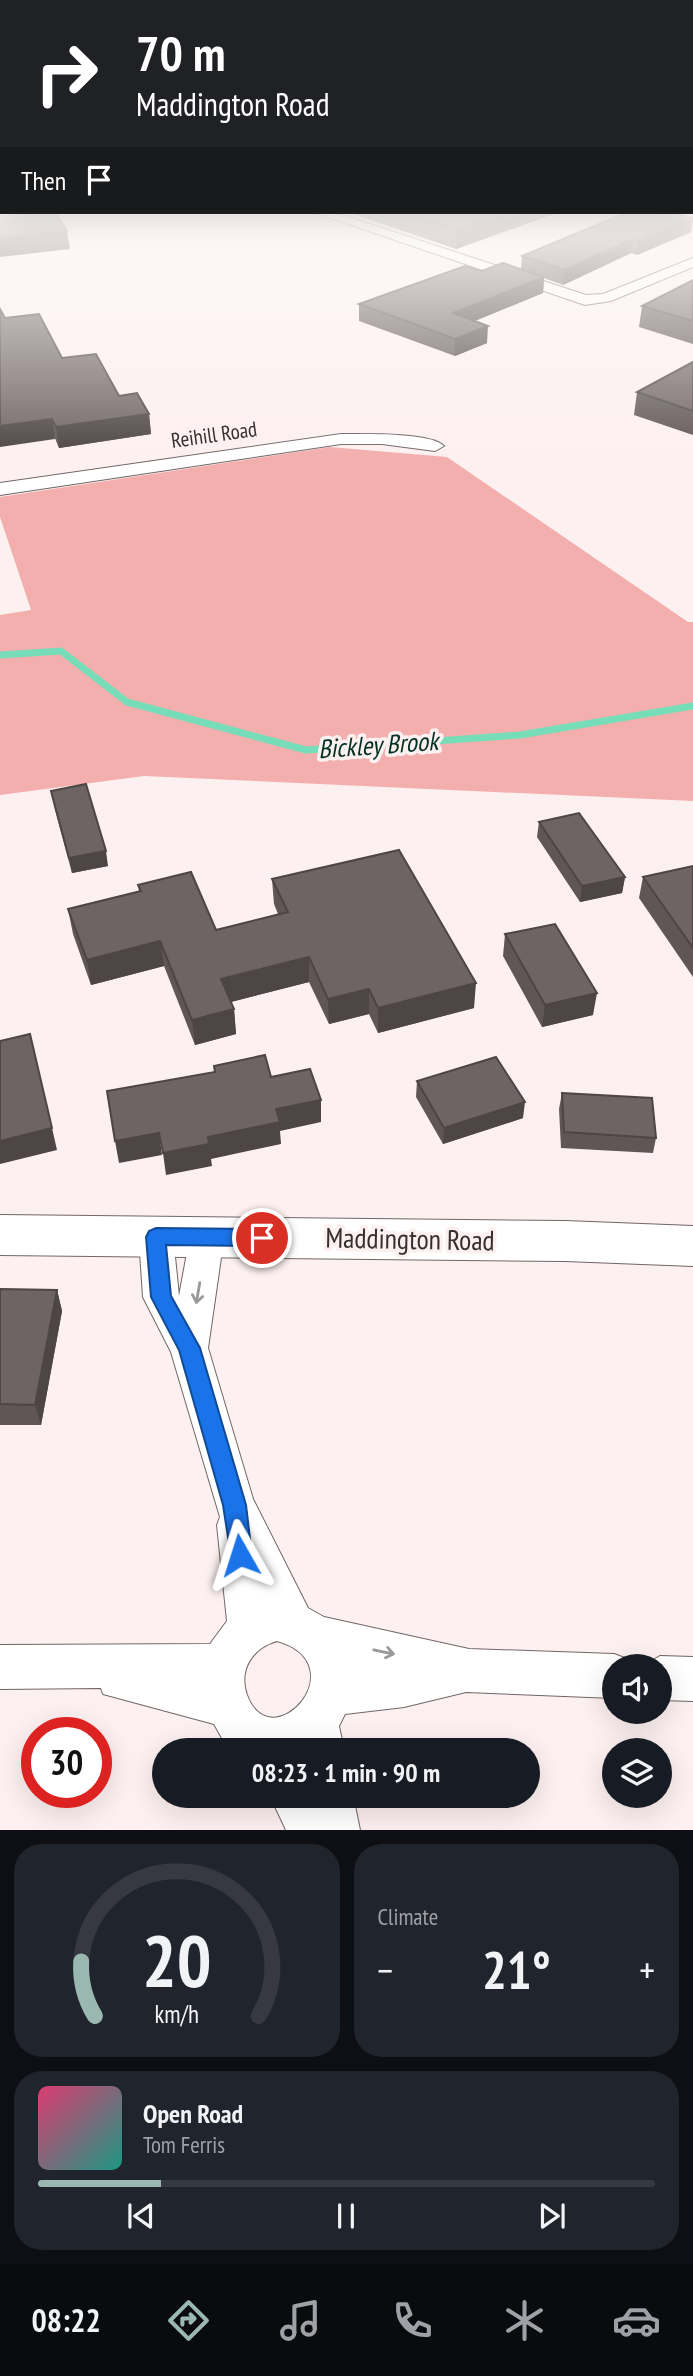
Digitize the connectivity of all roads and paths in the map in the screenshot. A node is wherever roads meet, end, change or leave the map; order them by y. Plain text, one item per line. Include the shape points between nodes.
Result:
1 (544, 288) edge
2 (629, 288) edge
3 (435, 446) dead end
4 (0, 489) edge
5 (0, 1235) edge
6 (156, 1237) junction
7 (207, 1237) junction
8 (693, 1246) edge
9 (189, 1348) junction
10 (235, 1505) junction
11 (305, 1629) junction
12 (248, 1630) junction
13 (0, 1667) edge
14 (469, 1671) junction
15 (602, 1676) edge
16 (672, 1678) edge
17 (693, 1679) edge
18 (224, 1686) junction
19 (323, 1722) edge
20 (256, 1738) edge
21 (287, 1738) edge
22 (300, 1808) edge
23 (332, 1808) edge
24 (312, 1830) edge
25 (337, 1830) edge

1 - 2 street via 585,300
3 - 4 street, Reihill Road via 341,439
5 - 6 main road, Maddington Road
6 - 7 main road, Maddington Road
6 - 9 street via 161,1297
7 - 8 main road, Maddington Road
7 -> 9 street
9 - 10 street
10 - 11 street
10 - 12 street
11 - 12 street via 262,1623
11 -> 14 street
11 - 19 street via 328,1654 333,1674
12 - 18 street via 232,1646
13 - 18 street via 83,1668
14 - 15 street
14 - 19 street via 404,1685
16 - 17 street
18 - 20 street via 240,1726
19 - 21 street
22 - 24 street
23 - 25 street

